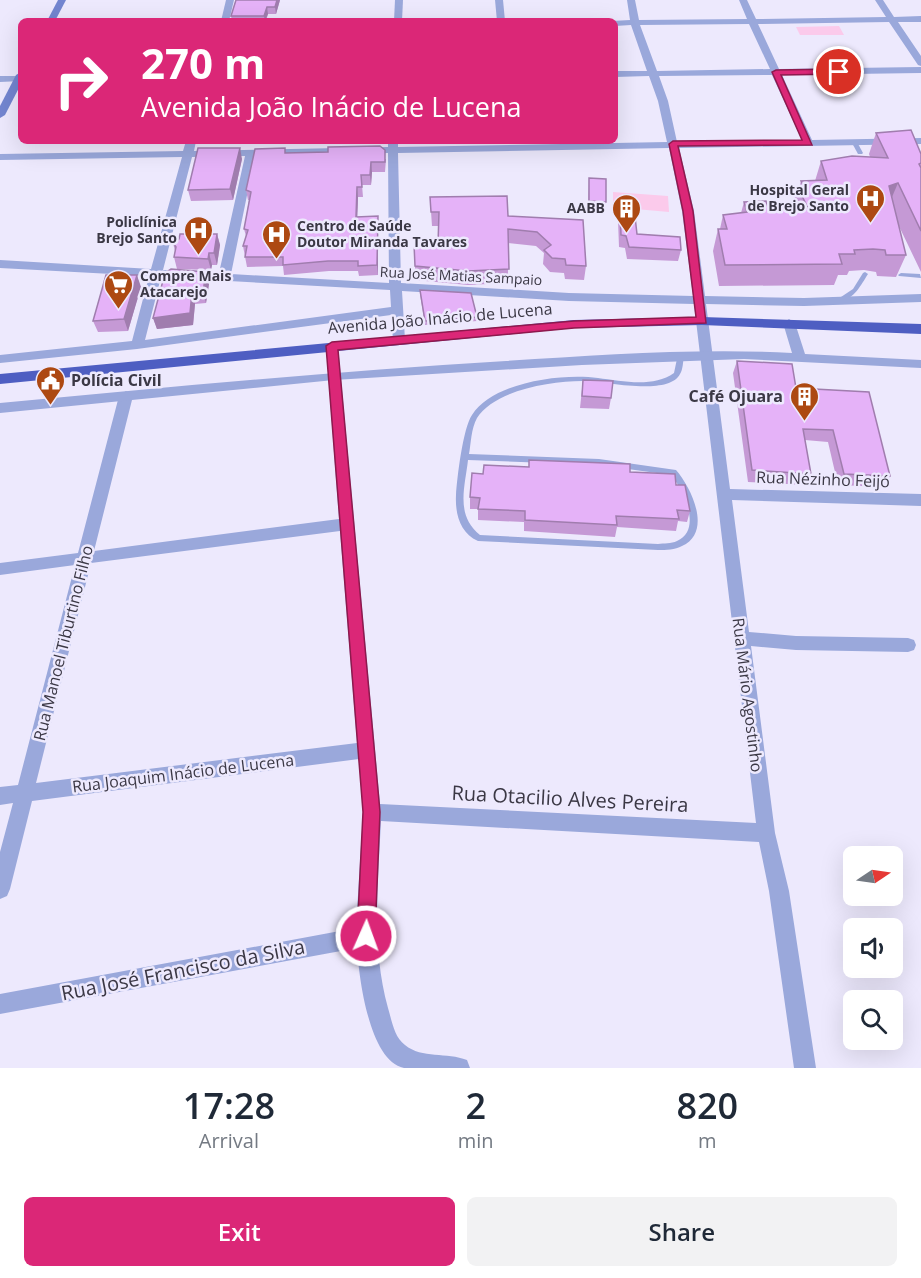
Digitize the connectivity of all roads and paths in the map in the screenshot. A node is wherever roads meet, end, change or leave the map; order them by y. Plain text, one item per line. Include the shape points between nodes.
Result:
1 (230, 0) edge
2 (399, 0) edge
3 (499, 0) edge
4 (630, 0) edge
5 (743, 0) edge
6 (879, 0) edge
7 (61, 2) edge
8 (53, 18) edge
9 (226, 18) edge
10 (398, 18) edge
11 (501, 18) edge
12 (891, 19) junction
13 (921, 19) edge
14 (752, 21) junction
15 (618, 23) edge
16 (635, 23) junction
17 (921, 63) edge
18 (921, 70) edge
19 (776, 72) junction
20 (618, 74) edge
21 (655, 75) junction
22 (18, 78) edge
23 (0, 79) edge
24 (18, 82) edge
25 (0, 115) edge
26 (917, 142) edge
27 (808, 143) junction
28 (673, 144) junction
29 (393, 145) edge
30 (189, 147) edge
31 (251, 151) junction
32 (919, 156) edge
33 (0, 157) edge
34 (0, 264) edge
35 (158, 273) junction
36 (865, 274) dead end
37 (901, 275) edge
38 (910, 275) junction
39 (920, 276) dead end
40 (224, 279) junction
41 (921, 284) edge
42 (395, 288) junction
43 (921, 298) edge
44 (843, 299) junction
45 (698, 301) junction
46 (396, 310) junction
47 (702, 321) junction
48 (789, 322) junction
49 (921, 329) edge
50 (399, 340) junction
51 (137, 345) junction
52 (332, 346) junction
53 (706, 355) junction
54 (680, 356) junction
55 (799, 356) junction
56 (0, 359) edge
57 (921, 364) edge
58 (334, 376) junction
59 (0, 379) edge
60 (126, 396) junction
61 (0, 408) edge
62 (465, 457) junction
63 (723, 494) junction
64 (921, 500) edge
65 (346, 524) junction
66 (83, 560) junction
67 (0, 569) edge
68 (741, 638) junction
69 (908, 645) dead end
70 (367, 750) junction
71 (25, 793) junction
72 (0, 796) edge
73 (372, 812) junction
74 (766, 833) junction
75 (0, 889) edge
76 (366, 936) junction
77 (0, 1004) edge
78 (459, 1068) edge
79 (805, 1068) edge

1 - 9 street
2 - 10 street
3 - 11 street
4 - 16 street, Rua Mário Agostinho
5 - 14 street
6 - 12 street
7 - 8 main road
12 - 13 street
12 - 14 street
12 - 17 street
14 - 16 street
14 - 19 street
15 - 16 street
16 - 21 street, Rua Mário Agostinho
18 - 19 street
19 - 21 street
19 - 27 street
20 - 21 street
21 - 28 street, Rua Mário Agostinho
22 - 23 street
24 - 25 main road
26 - 27 street via 858,148
26 - 32 street
27 - 28 street
28 - 29 street
28 - 45 street, Rua Mário Agostinho via 692,211
29 - 31 street
29 - 42 street
30 - 31 street
30 - 33 street
30 - 35 street
31 - 40 street
34 - 35 street, Rua José Matias Sampaio
35 - 40 street, Rua José Matias Sampaio
35 - 51 street
36 - 44 lane via 855,290
37 - 38 lane
38 - 39 lane
38 - 41 lane
40 - 42 street, Rua José Matias Sampaio
42 - 45 street, Rua José Matias Sampaio
42 - 46 street
43 - 44 street, Rua José Matias Sampaio
44 - 45 street, Rua José Matias Sampaio
45 - 47 street, Rua Mário Agostinho
46 - 50 street
46 - 51 street
47 - 48 highway, Avenida João Inácio de Lucena
47 - 50 highway, Avenida João Inácio de Lucena via 574,324
47 - 53 street, Rua Mário Agostinho
48 - 49 highway, Avenida João Inácio de Lucena
48 - 55 street
50 - 52 highway, Avenida João Inácio de Lucena
51 - 56 street
52 - 58 street
52 - 59 highway, Avenida João Inácio de Lucena
53 - 54 street
53 - 55 street
53 - 63 street, Rua Mário Agostinho
54 - 58 street
54 - 62 lane via 677,374 666,382 576,380 525,387 496,397 474,416
55 - 57 street
58 - 60 street
58 - 65 street
60 - 61 street
60 - 66 street, Rua Manoel Tiburtino Filho
62 - 62 lane via 599,462 673,472 680,478 690,501 690,535 676,546 658,547 478,538 465,527 459,514
63 - 64 street, Rua Nézinho Feijó
63 - 68 street, Rua Mário Agostinho
65 - 66 street
65 - 70 street
66 - 67 street
66 - 71 street, Rua Manoel Tiburtino Filho
68 - 69 street
68 - 74 street, Rua Mário Agostinho
70 - 71 street, Rua Joaquim Inácio de Lucena
70 - 73 street
71 - 72 street, Rua Joaquim Inácio de Lucena
71 - 75 street, Rua Manoel Tiburtino Filho
73 - 74 street, Rua Otacilio Alves Pereira
73 - 76 street
74 - 79 street, Rua Mário Agostinho via 779,891
76 - 77 street, Rua José Francisco da Silva
76 - 78 street via 376,1010 385,1036 396,1052 413,1062

